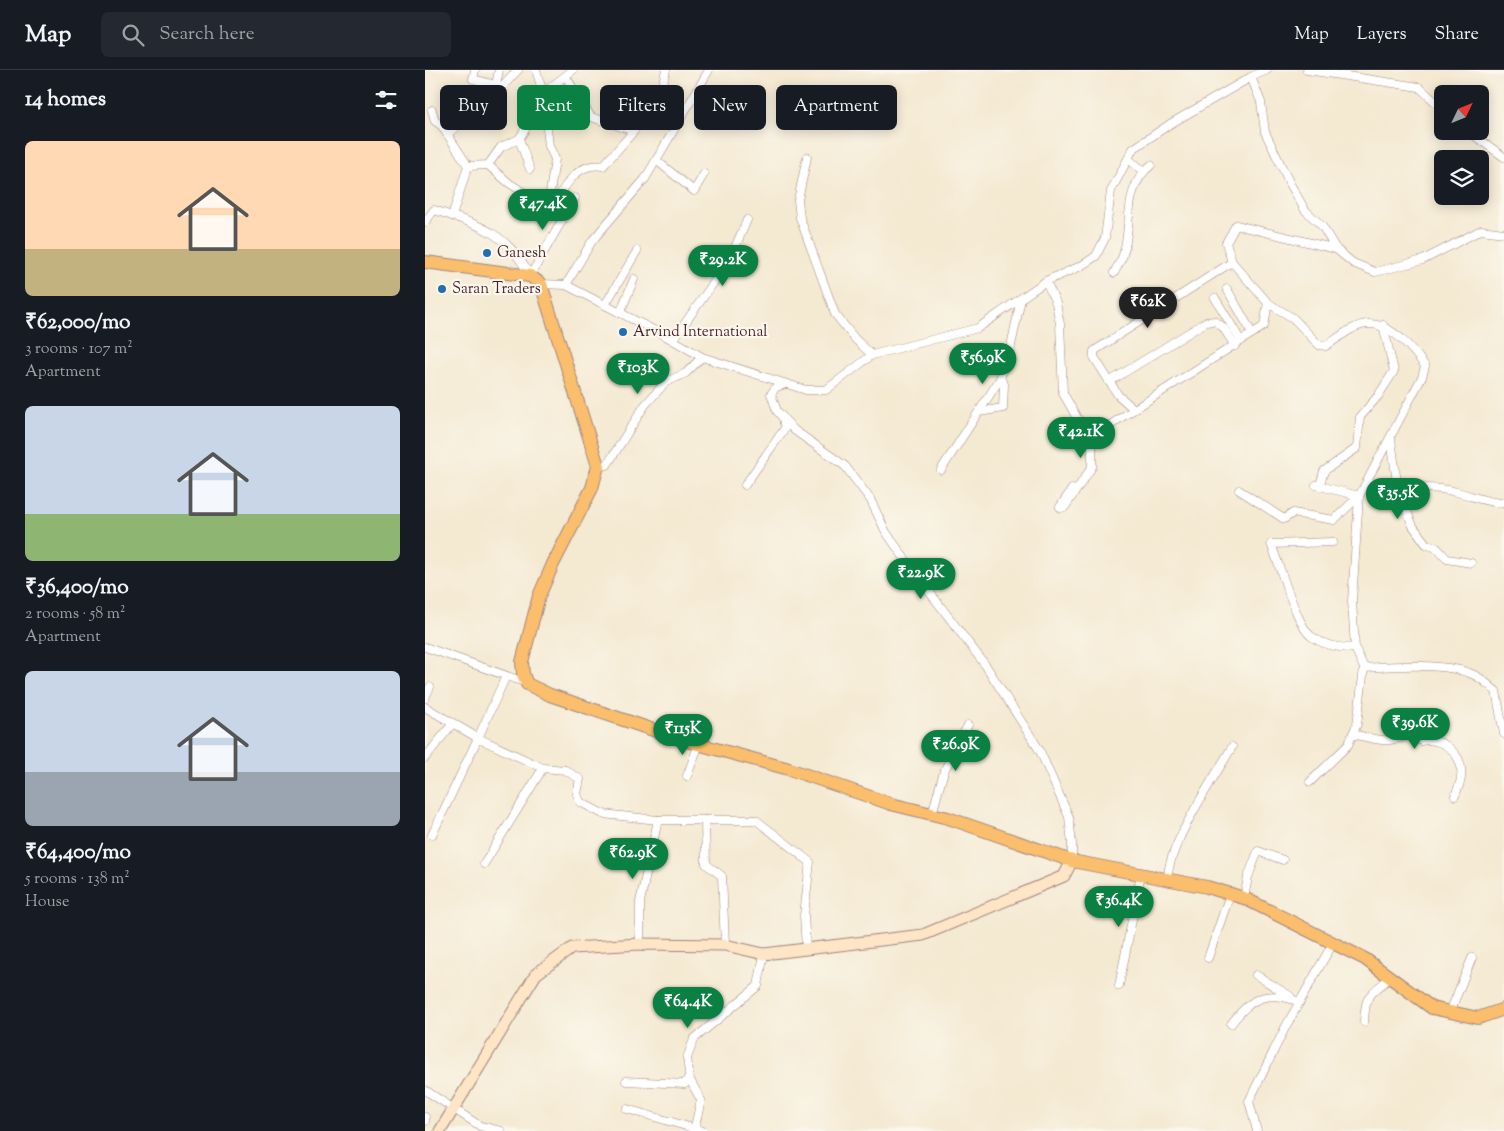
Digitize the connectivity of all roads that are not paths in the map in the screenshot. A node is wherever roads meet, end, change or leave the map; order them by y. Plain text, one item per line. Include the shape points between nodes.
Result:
1 (475, 70) edge
2 (499, 70) edge
3 (518, 70) edge
4 (527, 70) edge
5 (536, 70) edge
6 (573, 70) edge
7 (666, 70) edge
8 (709, 70) edge
9 (1267, 70) edge
10 (1307, 70) edge
11 (566, 77) junction
12 (1251, 77) junction
13 (496, 85) joint
14 (504, 85) edge
15 (540, 85) edge
16 (556, 85) edge
17 (662, 85) edge
18 (1434, 101) edge
19 (432, 110) dead end
20 (452, 130) edge
21 (524, 130) edge
22 (547, 130) edge
23 (447, 134) junction
24 (519, 139) junction
25 (1480, 140) edge
26 (807, 157) dead end
27 (1504, 157) edge
28 (1128, 159) junction
29 (656, 160) junction
30 (488, 165) junction
31 (1151, 165) dead end
32 (468, 166) junction
33 (530, 169) dead end
34 (1144, 171) junction
35 (704, 174) dead end
36 (575, 198) dead end
37 (542, 204) junction
38 (551, 210) junction
39 (452, 216) junction
40 (563, 218) junction
41 (747, 220) dead end
42 (425, 222) edge
43 (1504, 233) edge
44 (1336, 248) junction
45 (637, 251) dead end
46 (425, 262) edge
47 (1232, 262) junction
48 (1114, 273) dead end
49 (531, 276) junction
50 (634, 279) dead end
51 (1046, 282) junction
52 (541, 284) junction
53 (566, 285) junction
54 (1227, 289) dead end
55 (1021, 298) junction
56 (1215, 298) dead end
57 (1268, 303) junction
58 (605, 305) junction
59 (620, 313) junction
60 (1383, 326) junction
61 (1252, 333) junction
62 (673, 340) junction
63 (1238, 343) junction
64 (872, 355) junction
65 (702, 357) junction
66 (1000, 379) junction
67 (1109, 382) junction
68 (786, 384) junction
69 (1135, 408) junction
70 (979, 412) junction
71 (782, 418) junction
72 (1393, 432) junction
73 (1092, 438) junction
74 (598, 466) junction
75 (941, 470) dead end
76 (745, 485) dead end
77 (1072, 489) dead end
78 (1239, 490) dead end
79 (1398, 490) junction
80 (1359, 496) junction
81 (1504, 503) edge
82 (1333, 542) dead end
83 (1471, 563) dead end
84 (425, 647) edge
85 (1355, 648) junction
86 (1365, 668) junction
87 (506, 676) junction
88 (527, 684) junction
89 (430, 687) dead end
90 (425, 698) edge
91 (425, 707) edge
92 (453, 723) junction
93 (968, 725) dead end
94 (1353, 734) junction
95 (1504, 734) edge
96 (478, 738) junction
97 (699, 744) junction
98 (1232, 747) dead end
99 (425, 758) edge
100 (543, 768) junction
101 (687, 776) dead end
102 (1310, 782) dead end
103 (1455, 796) dead end
104 (932, 814) junction
105 (658, 820) junction
106 (705, 820) junction
107 (432, 835) dead end
108 (1283, 860) dead end
109 (1072, 862) junction
110 (484, 864) dead end
111 (1141, 874) junction
112 (1168, 880) junction
113 (1230, 894) junction
114 (1244, 898) junction
115 (1333, 943) junction
116 (640, 944) junction
117 (725, 945) junction
118 (806, 949) junction
119 (764, 954) junction
120 (1208, 958) dead end
121 (1472, 958) dead end
122 (1256, 975) dead end
123 (1390, 978) junction
124 (1119, 986) dead end
125 (1300, 1002) junction
126 (1504, 1009) edge
127 (1450, 1012) junction
128 (1364, 1022) dead end
129 (1231, 1024) dead end
130 (689, 1076) junction
131 (626, 1082) dead end
132 (425, 1090) edge
133 (453, 1109) junction
134 (627, 1109) dead end
135 (425, 1117) edge
136 (425, 1121) edge
137 (694, 1129) edge
138 (440, 1131) edge
139 (501, 1131) edge
140 (703, 1131) edge
141 (1257, 1131) edge

1 - 13 street via 473,79
2 - 13 street
3 - 14 street
4 - 5 street
5 - 15 street
6 - 11 street
7 - 17 street
8 - 29 street
9 - 12 street
10 - 18 street via 1419,87
11 - 16 street
11 - 38 street via 591,117 634,131 603,166 582,168 562,190
12 - 28 street via 1170,124 1133,149
12 - 44 street via 1261,102 1265,132 1289,182 1305,210 1322,226
19 - 23 street via 435,121
20 - 23 street
21 - 24 street
22 - 37 street via 555,159 550,193
23 - 32 street
24 - 30 street via 501,147
24 - 33 street
25 - 27 street
26 - 64 street via 798,200 800,218 835,314
28 - 34 street
28 - 51 street via 1111,191 1105,238 1096,256
29 - 35 street via 694,191
29 - 53 street via 645,179 592,240
30 - 32 street
30 - 37 street
31 - 34 street
32 - 39 street
34 - 48 street via 1133,187 1123,256
36 - 40 street
37 - 38 street
38 - 40 street
39 - 42 street via 434,210
39 - 49 street via 492,232 507,242
40 - 49 street
41 - 62 street via 729,261
43 - 44 street via 1481,230 1423,260 1375,272 1353,263
44 - 47 street via 1236,225 1226,242
45 - 58 street
46 - 49 main road
47 - 57 street
47 - 67 street via 1094,351 1094,357
49 - 52 main road
50 - 59 street
51 - 55 street
51 - 73 street via 1056,303 1060,324 1063,393
52 - 53 street
52 - 74 main road
53 - 58 street
54 - 61 street
55 - 64 street via 978,328
55 - 66 street
56 - 63 street
57 - 60 street via 1293,318 1319,345 1326,346 1367,324
57 - 61 street via 1264,326
58 - 59 street
59 - 62 street
60 - 72 street via 1417,354 1425,366
60 - 80 street via 1394,371 1360,417 1357,448 1323,471 1318,485
61 - 63 street
62 - 65 street
63 - 67 street via 1223,326 1215,321 1206,322
63 - 69 street
64 - 68 street via 825,390 806,390
65 - 68 street
65 - 74 street via 686,373 666,382 645,404 607,465
66 - 70 street
66 - 70 street via 1005,384 1003,408
67 - 69 street
68 - 71 street via 776,387 771,394
69 - 73 street
70 - 75 street
71 - 76 street via 785,428
71 - 109 street via 845,466 870,499 886,532 911,569 986,666 1040,751 1069,817
72 - 79 street via 1390,443
72 - 80 street
73 - 77 street via 1092,467 1065,507 1061,508
74 - 88 main road via 592,488 539,596 522,662
78 - 80 street via 1284,518 1293,513 1334,520
79 - 81 street via 1422,486 1457,492 1491,503
79 - 83 street via 1413,526 1426,544 1437,548 1447,559
80 - 85 street via 1352,601
82 - 85 street via 1271,544 1304,630 1320,642
84 - 87 street
85 - 86 street
86 - 94 street
86 - 95 street via 1431,667 1473,674 1496,691
87 - 88 street
87 - 96 street
88 - 97 main road via 550,696
89 - 90 street
91 - 92 street
92 - 96 street
92 - 99 street
93 - 104 street via 944,771
94 - 102 street via 1348,745
94 - 103 street via 1376,740 1401,740 1417,730 1421,741 1442,741 1461,767
96 - 100 street
96 - 107 street
97 - 101 street
97 - 104 main road
98 - 112 street via 1186,826 1167,870
100 - 105 street via 565,770 580,779 577,794 581,802 603,814
100 - 110 street
104 - 109 main road
105 - 106 street
105 - 116 street via 640,902
106 - 117 street via 706,864 722,876
106 - 118 street via 756,820 809,862 804,915
108 - 114 street via 1258,852
109 - 111 main road
109 - 118 street via 1064,876 923,935
111 - 112 main road
111 - 124 street
112 - 113 main road
113 - 114 main road
113 - 120 street
114 - 115 main road
115 - 123 main road via 1365,959
115 - 125 street
116 - 117 street
116 - 133 street via 572,948 536,974
117 - 119 street
118 - 119 street
119 - 130 street via 758,986 694,1039 687,1058
121 - 127 street via 1465,986
122 - 125 street
123 - 127 main road via 1432,1008
123 - 128 street via 1365,1002
125 - 129 street via 1283,996 1264,997 1245,1005
125 - 141 street via 1249,1101
126 - 127 main road via 1478,1018
130 - 131 street via 685,1084
130 - 137 street via 701,1100
132 - 133 street
133 - 138 street
133 - 139 street via 480,1126
134 - 137 street
135 - 136 street
137 - 140 street

